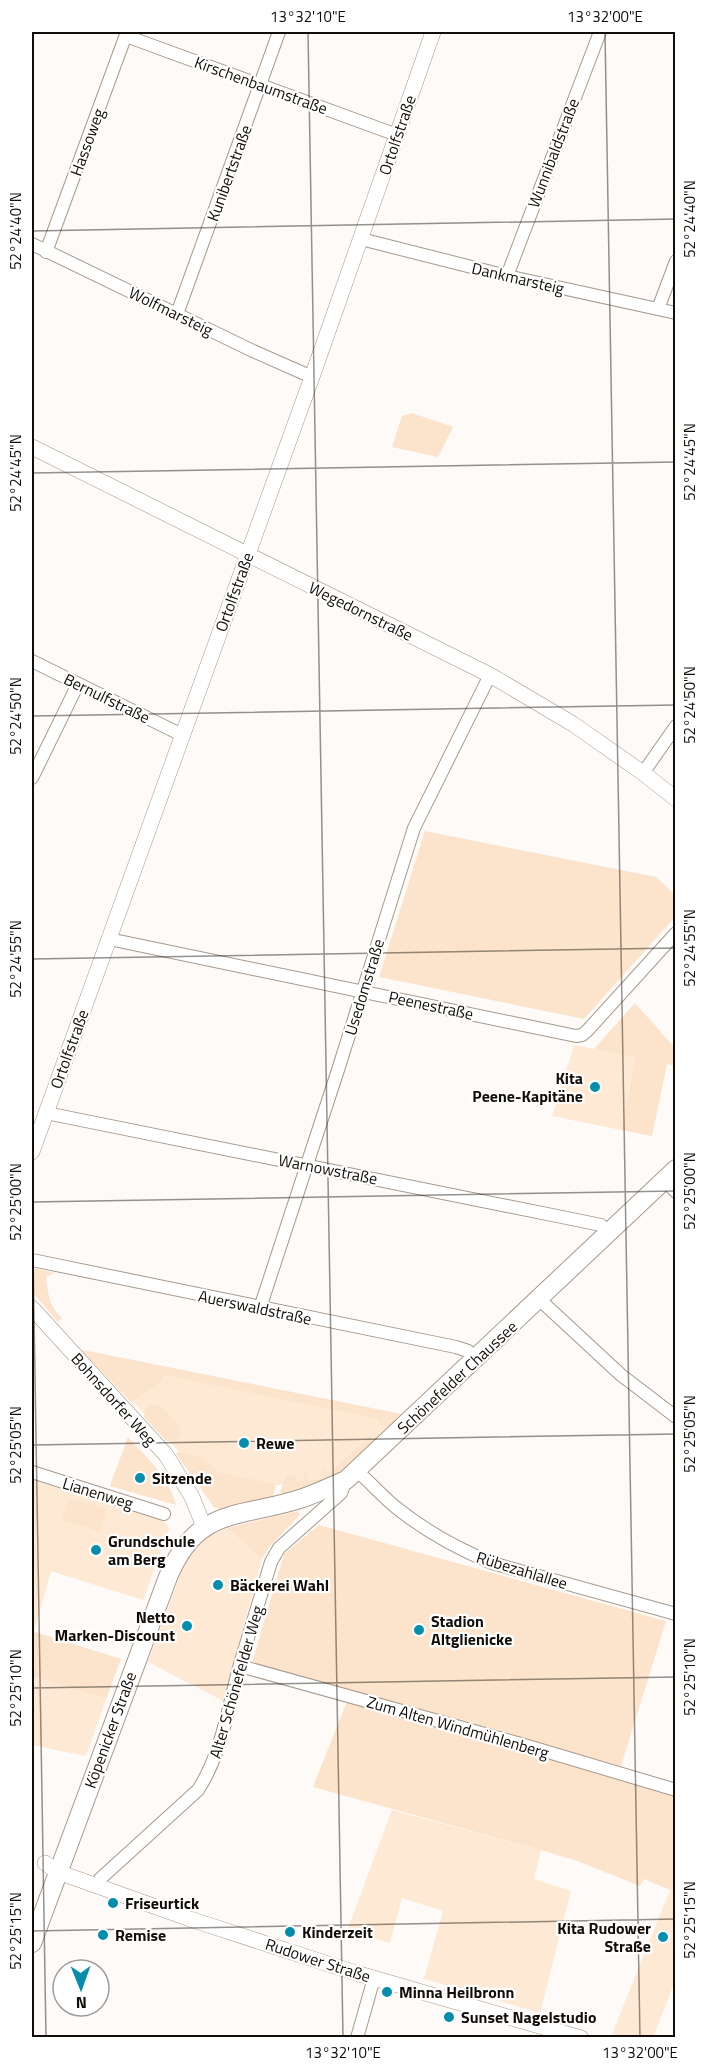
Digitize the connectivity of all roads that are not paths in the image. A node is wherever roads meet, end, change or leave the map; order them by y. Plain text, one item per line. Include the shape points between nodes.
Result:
1 (279, 32) edge
2 (433, 32) edge
3 (600, 32) edge
4 (126, 34) edge
5 (261, 85) junction
6 (397, 135) junction
7 (360, 239) junction
8 (32, 244) edge
9 (46, 252) junction
10 (675, 261) edge
11 (507, 276) junction
12 (658, 309) junction
13 (675, 313) edge
14 (177, 314) junction
15 (312, 377) junction
16 (32, 447) edge
17 (247, 555) junction
18 (32, 661) edge
19 (490, 675) junction
20 (78, 684) junction
21 (675, 726) edge
22 (182, 735) junction
23 (643, 773) junction
24 (32, 778) edge
25 (675, 799) edge
26 (675, 933) edge
27 (109, 939) junction
28 (363, 991) junction
29 (46, 1113) junction
30 (32, 1152) edge
31 (308, 1165) junction
32 (672, 1180) edge
33 (608, 1232) junction
34 (32, 1260) edge
35 (539, 1299) junction
36 (32, 1308) edge
37 (260, 1308) junction
38 (476, 1359) junction
39 (675, 1417) edge
40 (32, 1472) edge
41 (351, 1476) junction
42 (303, 1498) junction
43 (164, 1514) dead end
44 (311, 1520) junction
45 (204, 1527) junction
46 (675, 1614) edge
47 (240, 1666) junction
48 (675, 1790) edge
49 (52, 1867) junction
50 (97, 1886) junction
51 (32, 1943) edge
52 (374, 1978) junction
53 (357, 2037) edge
54 (581, 2037) edge

1 - 5 street, Kunibertstraße
2 - 6 street, Ortolfstraße
3 - 11 street, Wunnibaldstraße
4 - 5 street, Kirschenbaumstraße
4 - 9 street, Hassoweg
5 - 6 street, Kirschenbaumstraße
5 - 14 street, Kunibertstraße
6 - 7 street, Ortolfstraße
7 - 11 street, Dankmarsteig
7 - 15 street, Ortolfstraße
8 - 9 street, Wolfmarsteig
9 - 14 street, Wolfmarsteig
10 - 12 street
11 - 12 street, Dankmarsteig
12 - 13 street, Dankmarsteig
14 - 15 street, Wolfmarsteig
15 - 17 street, Ortolfstraße
16 - 17 street, Wegedornstraße
17 - 19 street, Wegedornstraße
17 - 22 street, Ortolfstraße
18 - 20 street, Bernulfstraße
19 - 23 street, Wegedornstraße via 573,724
19 - 28 street, Usedomstraße via 414,828
20 - 22 street, Bernulfstraße
20 - 24 street
21 - 23 street
22 - 27 street, Ortolfstraße
23 - 25 street, Wegedornstraße
26 - 28 street, Peenestraße via 582,1035
27 - 28 street, Peenestraße
27 - 29 street, Ortolfstraße
28 - 31 street, Usedomstraße
29 - 30 street, Ortolfstraße
29 - 31 street, Warnowstraße
31 - 33 street, Warnowstraße via 590,1223
31 - 37 street, Usedomstraße
32 - 33 main road, Schönefelder Chaussee
33 - 35 main road, Schönefelder Chaussee
34 - 37 street, Auerswaldstraße
35 - 38 main road, Schönefelder Chaussee
35 - 39 street via 621,1375
36 - 45 street, Bohnsdorfer Weg via 166,1455 192,1497
37 - 38 street, Auerswaldstraße via 456,1347
38 - 41 main road, Schönefelder Chaussee
40 - 43 street, Lianenweg
41 - 42 main road, Schönefelder Chaussee
41 - 44 street, Alter Schönefelder Weg via 341,1493
41 - 46 street, Rübezahlallee via 463,1551 492,1563
42 - 44 street
42 - 45 main road, Schönefelder Chaussee
44 - 47 street, Alter Schönefelder Weg via 279,1548 271,1562
45 - 49 main road, Köpenicker Straße via 176,1558
47 - 48 street, Zum Alten Windmühlenberg
47 - 50 street, Alter Schönefelder Weg via 216,1758 198,1791 100,1879
49 - 50 street, Rudower Straße
49 - 51 main road, Köpenicker Straße
50 - 52 street, Rudower Straße
52 - 53 street
52 - 54 street, Rudower Straße

